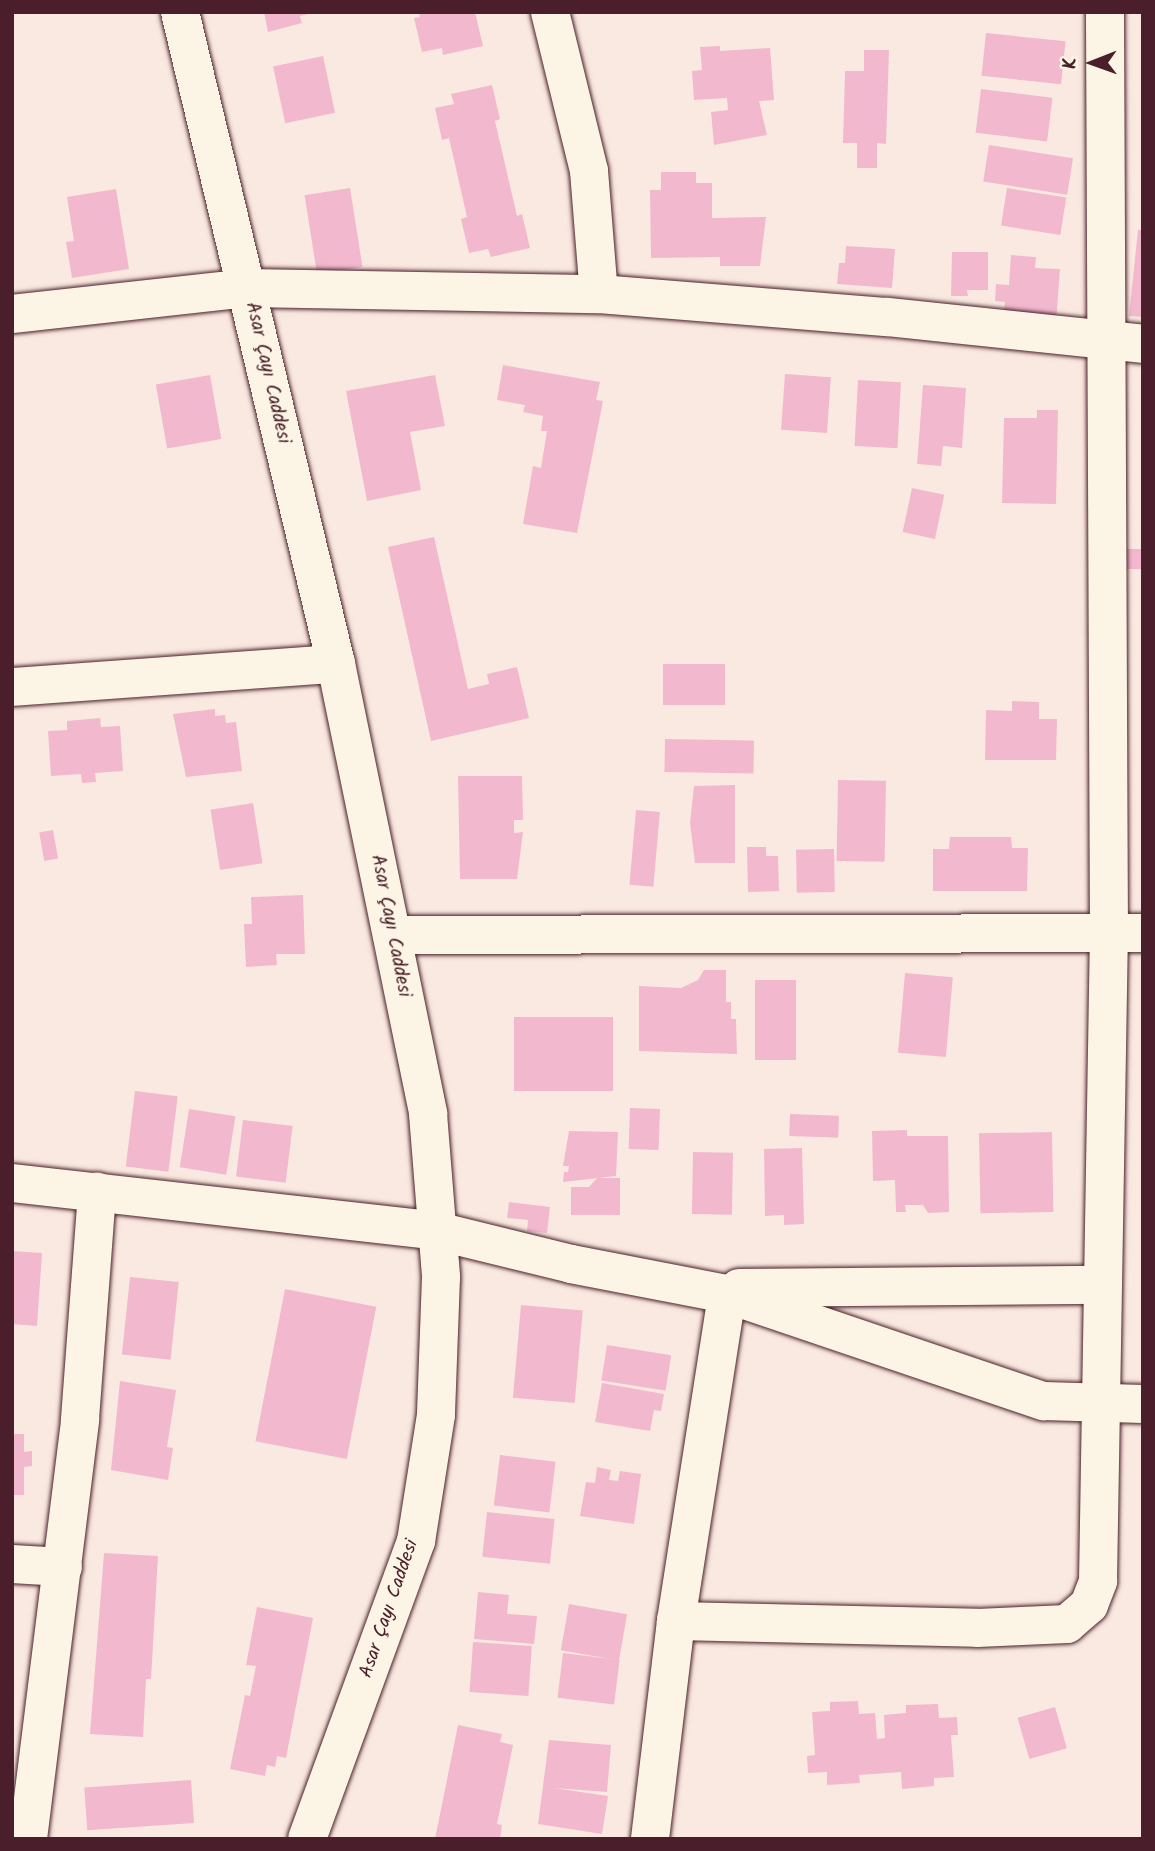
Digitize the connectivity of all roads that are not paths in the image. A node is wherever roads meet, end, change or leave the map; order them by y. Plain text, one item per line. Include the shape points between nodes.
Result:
1 (180, 12) edge
2 (551, 12) edge
3 (1105, 12) edge
4 (247, 288) junction
5 (599, 295) junction
6 (12, 314) edge
7 (1104, 340) junction
8 (1143, 344) edge
9 (336, 664) junction
10 (12, 687) edge
11 (1126, 934) edge
12 (392, 935) junction
13 (12, 1183) edge
14 (97, 1192) junction
15 (437, 1231) junction
16 (1102, 1285) junction
17 (713, 1291) junction
18 (1101, 1404) junction
19 (1143, 1404) edge
20 (12, 1564) edge
21 (63, 1567) junction
22 (676, 1621) junction
23 (28, 1839) edge
24 (307, 1839) edge
25 (650, 1839) edge

1 - 4 street, Asar Çayı Caddesi
2 - 5 street via 589,171
3 - 7 street
4 - 5 street
4 - 6 street
4 - 9 street, Asar Çayı Caddesi
5 - 7 street via 888,317
7 - 8 street
7 - 11 street
9 - 10 street
9 - 12 street, Asar Çayı Caddesi
11 - 12 street
11 - 16 street
12 - 15 street, Asar Çayı Caddesi via 428,1114
13 - 14 street
14 - 15 street
14 - 21 street via 80,1419
15 - 17 street via 570,1264
15 - 24 street, Asar Çayı Caddesi via 441,1277 436,1415 416,1541
16 - 17 street
16 - 18 street
17 - 18 street via 1044,1401
17 - 22 street
18 - 19 street
18 - 22 street via 1098,1581 1089,1605 1067,1625 977,1628
20 - 21 street
21 - 23 street
22 - 25 street

